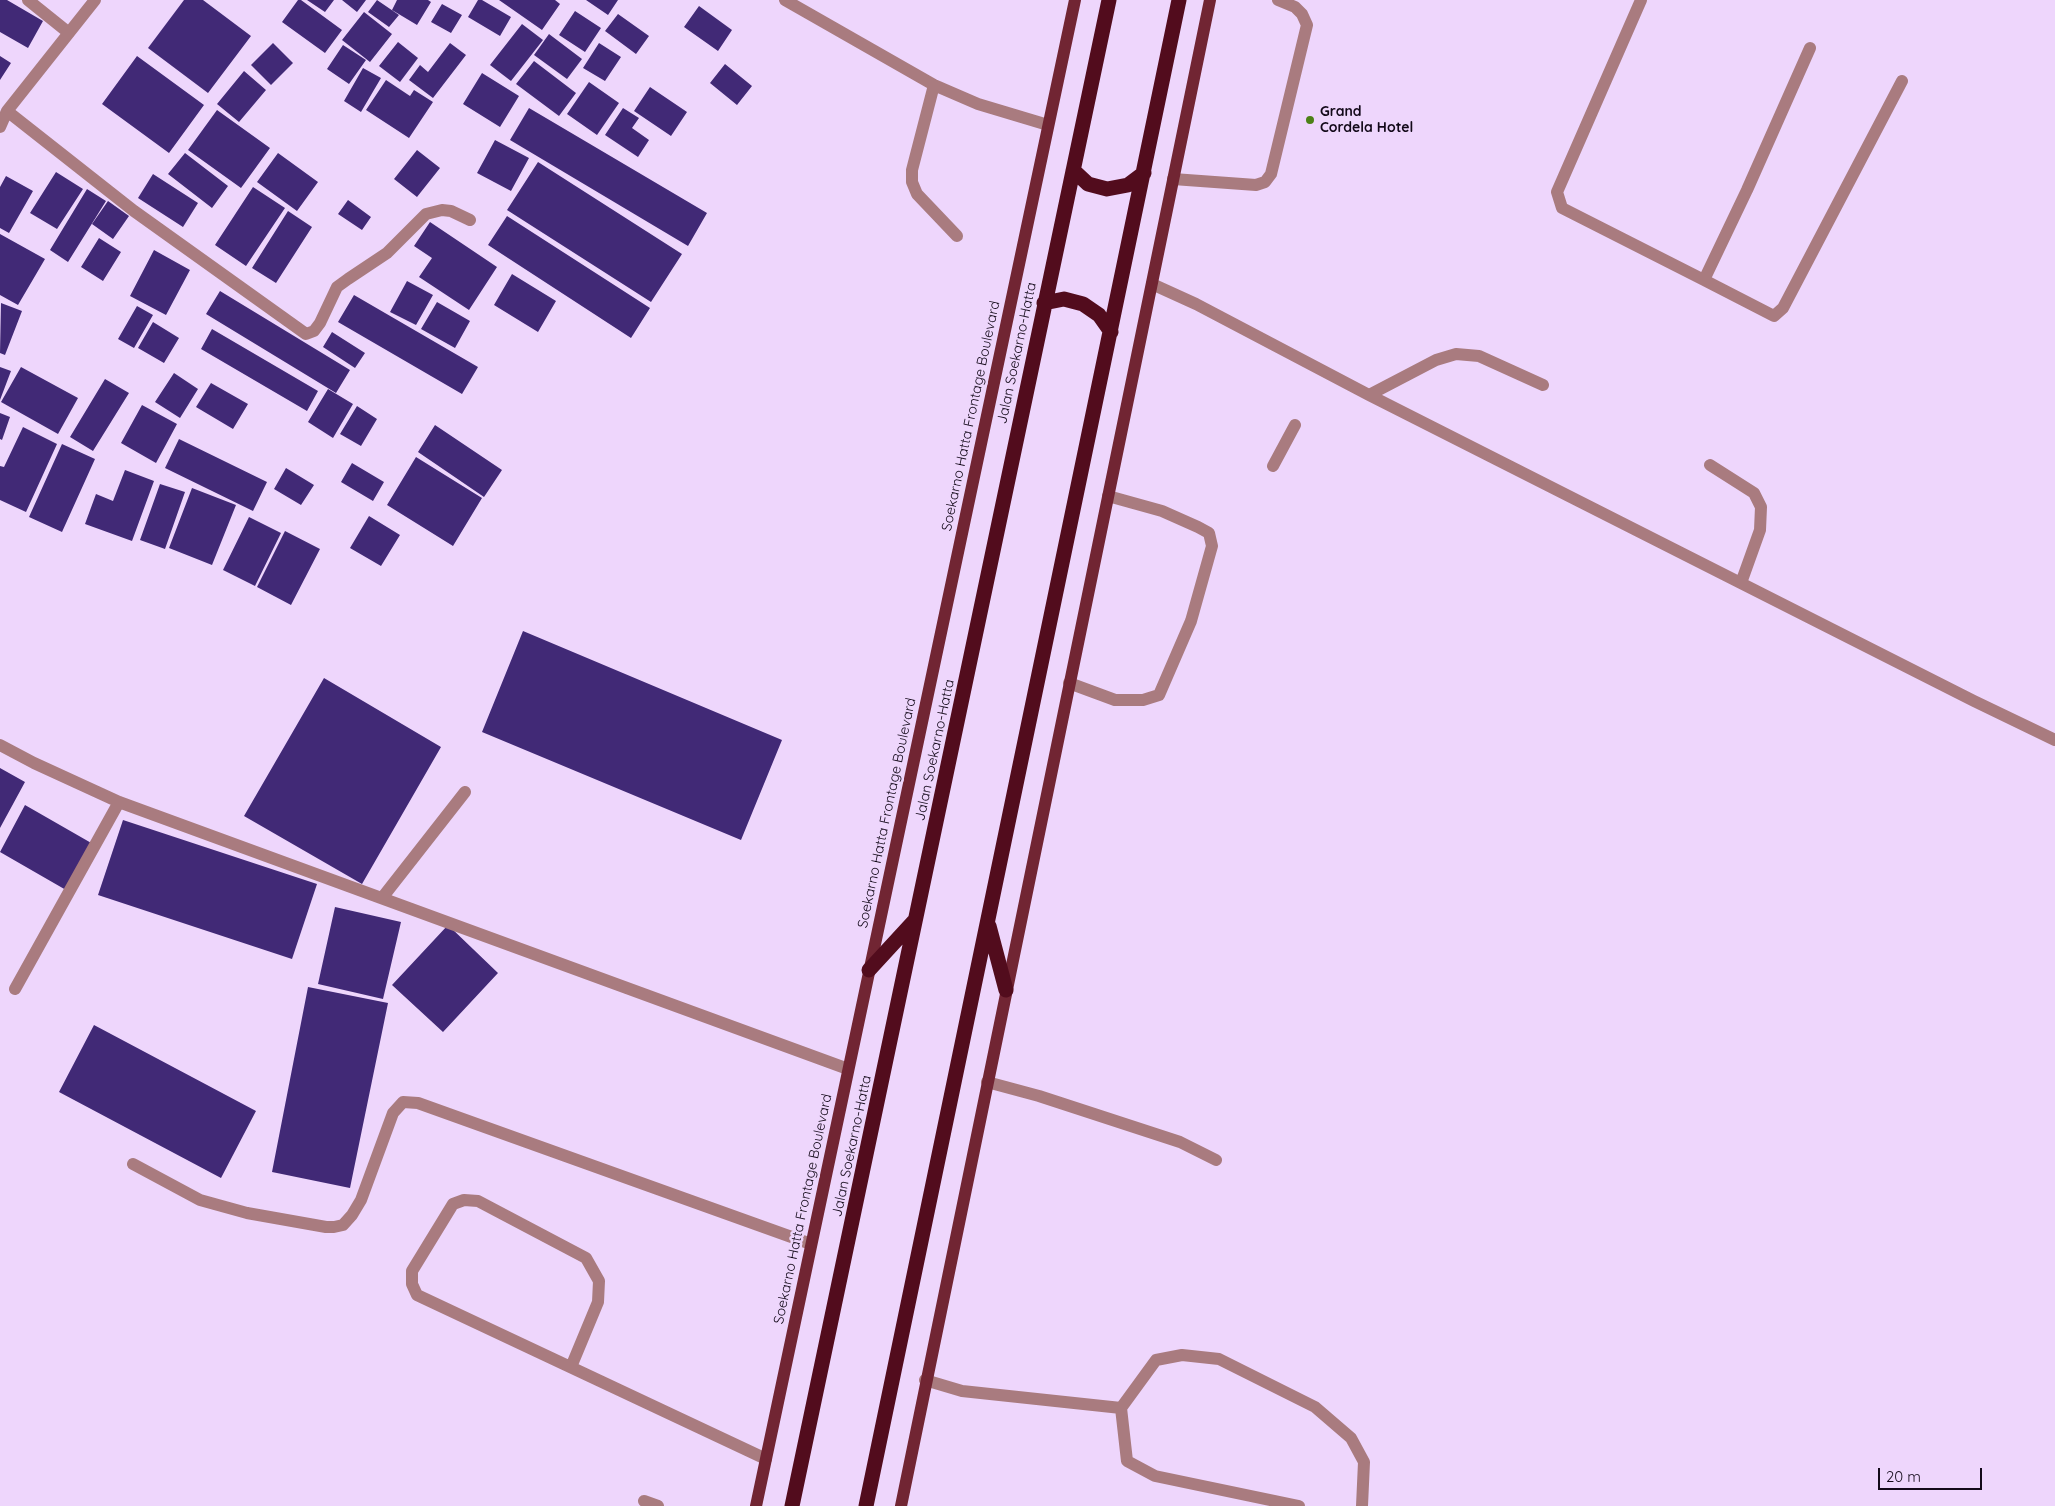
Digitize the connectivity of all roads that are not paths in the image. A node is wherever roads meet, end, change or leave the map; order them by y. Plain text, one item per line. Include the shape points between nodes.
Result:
1 (28, 0) edge
2 (95, 0) edge
3 (784, 0) edge
4 (1075, 0) edge
5 (1109, 0) edge
6 (1179, 0) edge
7 (1210, 0) edge
8 (1278, 0) edge
9 (1641, 0) edge
10 (69, 34) junction
11 (1810, 48) dead end
12 (1902, 81) dead end
13 (934, 86) junction
14 (8, 111) junction
15 (1048, 125) junction
16 (0, 127) edge
17 (1073, 170) junction
18 (1144, 173) junction
19 (1174, 179) junction
20 (470, 220) dead end
21 (957, 236) dead end
22 (1704, 280) junction
23 (1152, 284) junction
24 (1044, 303) junction
25 (1111, 332) junction
26 (1543, 385) dead end
27 (1369, 395) junction
28 (1295, 425) dead end
29 (1710, 465) dead end
30 (1272, 466) dead end
31 (1108, 496) junction
32 (1741, 583) junction
33 (1069, 683) junction
34 (2055, 740) edge
35 (0, 745) edge
36 (465, 792) dead end
37 (119, 802) junction
38 (382, 898) junction
39 (916, 919) junction
40 (988, 922) junction
41 (869, 970) junction
42 (15, 989) dead end
43 (1006, 990) junction
44 (848, 1069) junction
45 (987, 1082) junction
46 (1216, 1160) dead end
47 (133, 1164) dead end
48 (812, 1244) junction
49 (572, 1367) junction
50 (925, 1380) junction
51 (1121, 1408) junction
52 (766, 1459) junction
53 (644, 1502) dead end
54 (658, 1506) edge
55 (756, 1506) edge
56 (792, 1506) edge
57 (866, 1506) edge
58 (901, 1506) edge
59 (1299, 1506) edge
60 (1362, 1506) edge

1 - 10 street
2 - 10 street
3 - 13 street
4 - 15 main road
5 - 17 highway, Jalan Soekarno-Hatta
6 - 18 highway
7 - 19 main road
8 - 19 street via 1295,7 1307,25 1271,174 1265,182 1256,185
9 - 22 street via 1557,192 1562,208
10 - 14 street
11 - 22 street
12 - 22 street via 1783,308 1774,316
13 - 15 street via 978,104
13 - 21 street via 912,170 912,182 917,194
14 - 16 street
14 - 20 street via 134,211 306,334 314,331 320,323 337,288 387,253 426,214 451,211
15 - 41 main road, Soekarno Hatta Frontage Boulevard
17 - 18 highway via 1088,184 1107,189 1128,185
17 - 24 highway, Jalan Soekarno-Hatta
18 - 25 highway
19 - 23 main road
23 - 27 street
23 - 31 main road
24 - 25 highway via 1064,299 1083,304 1099,315
24 - 39 highway, Jalan Soekarno-Hatta
25 - 40 highway
26 - 27 street via 1479,356 1456,354 1436,360
27 - 32 street
28 - 30 street
29 - 32 street via 1754,493 1761,507 1760,530
31 - 33 main road
31 - 33 street via 1162,511 1209,532 1212,546 1190,621 1159,695 1143,700 1114,700
32 - 34 street
33 - 43 main road
35 - 37 street
36 - 38 street
37 - 38 street
37 - 42 street
38 - 44 street
39 - 41 highway
39 - 56 highway, Jalan Soekarno-Hatta
40 - 43 highway
40 - 57 highway
41 - 44 main road, Soekarno Hatta Frontage Boulevard
43 - 45 main road
44 - 48 main road, Soekarno Hatta Frontage Boulevard
45 - 46 street via 1180,1142
45 - 50 main road
47 - 48 street via 200,1200 247,1213 334,1227 343,1225 361,1200 393,1113 403,1102 418,1103
48 - 52 main road, Soekarno Hatta Frontage Boulevard
49 - 49 street via 418,1295 412,1284 412,1271 452,1204 464,1200 478,1201 586,1258 598,1281 598,1302
49 - 52 street
50 - 51 street via 962,1391
50 - 58 main road
51 - 59 street via 1127,1461 1155,1476
51 - 60 street via 1156,1360 1182,1354 1219,1359 1315,1406 1351,1438 1364,1462
52 - 55 main road, Soekarno Hatta Frontage Boulevard
53 - 54 street

